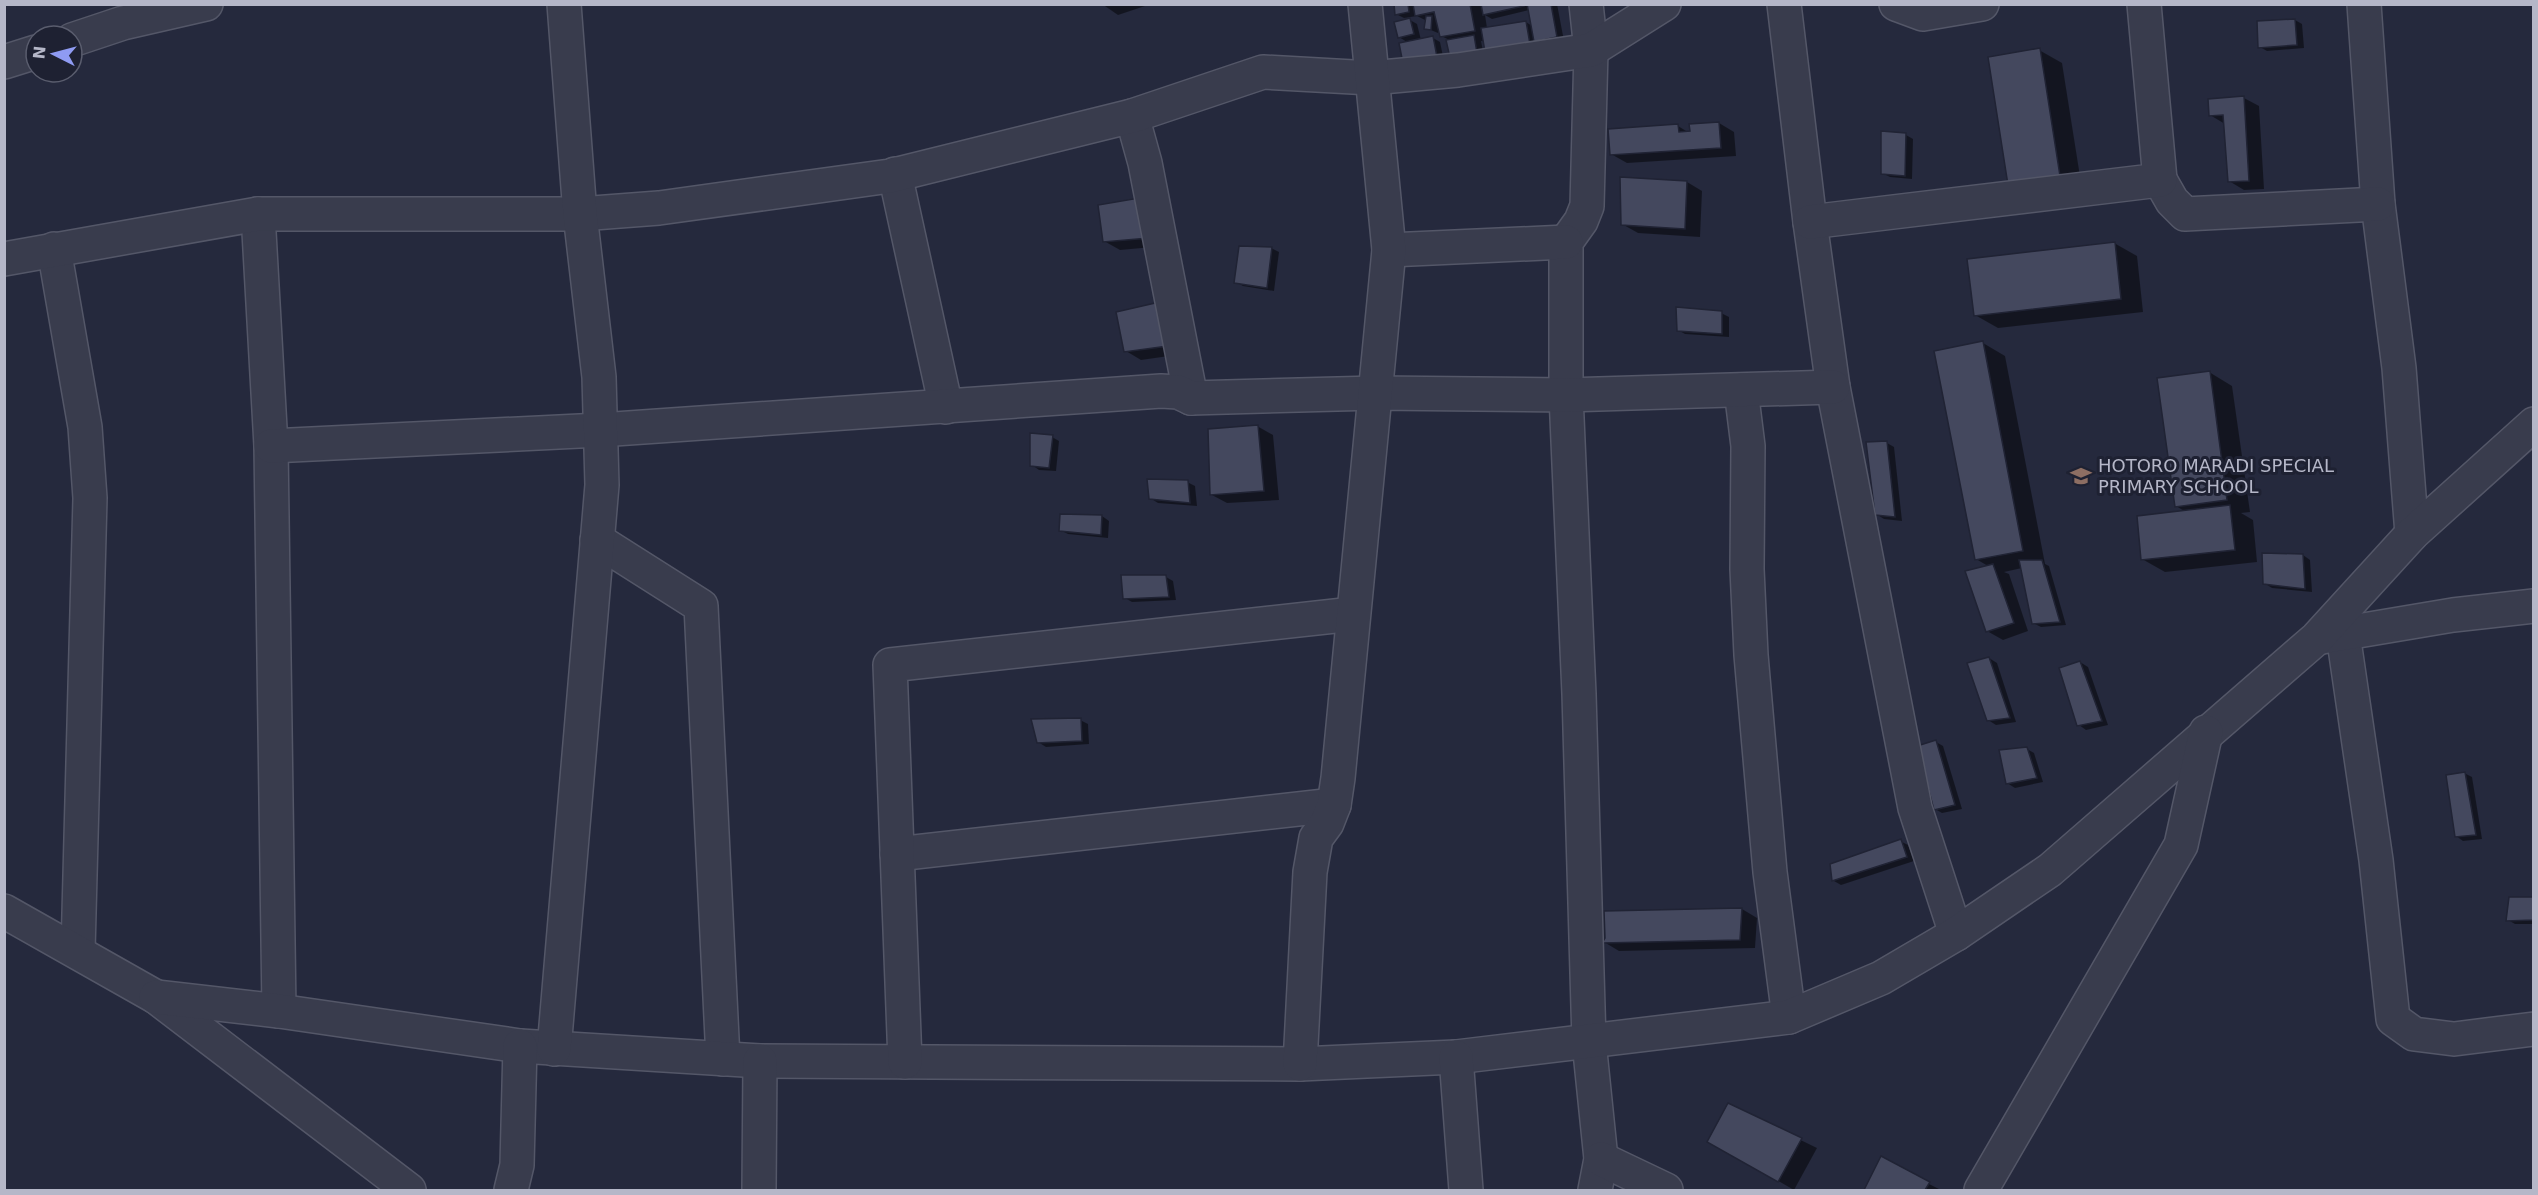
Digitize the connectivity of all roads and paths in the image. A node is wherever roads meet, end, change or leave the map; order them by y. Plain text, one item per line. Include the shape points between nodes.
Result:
1 (206, 4) edge
2 (564, 4) edge
3 (1365, 4) edge
4 (1586, 4) edge
5 (1664, 4) edge
6 (1784, 4) edge
7 (1982, 4) edge
8 (2145, 4) edge
9 (2364, 4) edge
10 (1914, 8) edge
11 (84, 36) edge
12 (1591, 51) junction
13 (24, 56) edge
14 (4, 62) edge
15 (1371, 78) junction
16 (1132, 116) junction
17 (895, 174) junction
18 (2160, 180) junction
19 (2378, 204) junction
20 (258, 214) junction
21 (580, 214) junction
22 (1810, 222) junction
23 (1566, 242) junction
24 (54, 249) junction
25 (1389, 250) junction
26 (4, 259) edge
27 (1833, 387) junction
28 (1741, 390) junction
29 (1376, 393) junction
30 (1566, 395) junction
31 (1191, 398) junction
32 (946, 407) junction
33 (2534, 424) edge
34 (600, 430) junction
35 (271, 446) junction
36 (2412, 534) junction
37 (597, 540) junction
38 (2534, 606) edge
39 (1353, 614) junction
40 (2330, 636) junction
41 (2206, 732) junction
42 (1334, 805) junction
43 (897, 854) junction
44 (4, 911) edge
45 (1956, 934) junction
46 (78, 951) junction
47 (156, 997) junction
48 (279, 1011) junction
49 (1789, 1017) junction
50 (2534, 1029) edge
51 (1589, 1042) junction
52 (520, 1046) junction
53 (554, 1049) junction
54 (1455, 1057) junction
55 (723, 1059) junction
56 (760, 1061) junction
57 (905, 1062) junction
58 (1300, 1064) junction
59 (1601, 1159) junction
60 (409, 1191) edge
61 (511, 1191) edge
62 (759, 1191) edge
63 (1466, 1191) edge
64 (1595, 1191) edge
65 (1666, 1191) edge
66 (1981, 1191) edge

1 - 11 street
2 - 21 street
3 - 15 street
4 - 12 street
5 - 12 street
6 - 22 street
7 - 10 street
8 - 18 street
9 - 19 street
12 - 15 street
12 - 23 street via 1587,206
13 - 14 street
15 - 16 street via 1263,72
15 - 25 street
16 - 17 street
16 - 31 street via 1145,163
17 - 21 street via 660,208
17 - 32 street
18 - 19 street via 2185,214
18 - 22 street
19 - 36 street via 2399,368
20 - 21 street
20 - 24 street
20 - 35 street
21 - 34 street via 599,377
22 - 27 street
23 - 25 street
23 - 30 street
24 - 26 street
24 - 46 street via 85,427 90,498
25 - 29 street
27 - 28 street
27 - 45 street via 1915,808
28 - 30 street
28 - 49 street via 1748,446 1751,655 1770,872
29 - 30 street
29 - 31 street
29 - 39 street
30 - 51 street
31 - 32 street via 1178,392 1161,392
32 - 34 street
33 - 36 street
34 - 35 street
34 - 37 street via 602,485
35 - 48 street
36 - 40 street
37 - 53 street
37 - 55 street via 701,606
38 - 40 street
39 - 42 street
39 - 43 street via 890,665
40 - 41 street
40 - 50 street via 2377,872 2393,1019 2414,1034 2454,1039
41 - 45 street via 2050,870
41 - 66 street via 2181,845
42 - 43 street
42 - 58 street via 1316,838 1310,872
43 - 57 street
44 - 46 street
45 - 49 street via 1881,978
46 - 47 street
47 - 48 street
47 - 60 street
48 - 52 street
49 - 51 street
51 - 54 street
51 - 59 street
52 - 53 street
52 - 61 street via 517,1165
53 - 55 street
54 - 58 street
54 - 63 street
55 - 56 street
56 - 57 street
56 - 62 street
57 - 58 street
59 - 64 street
59 - 65 street

